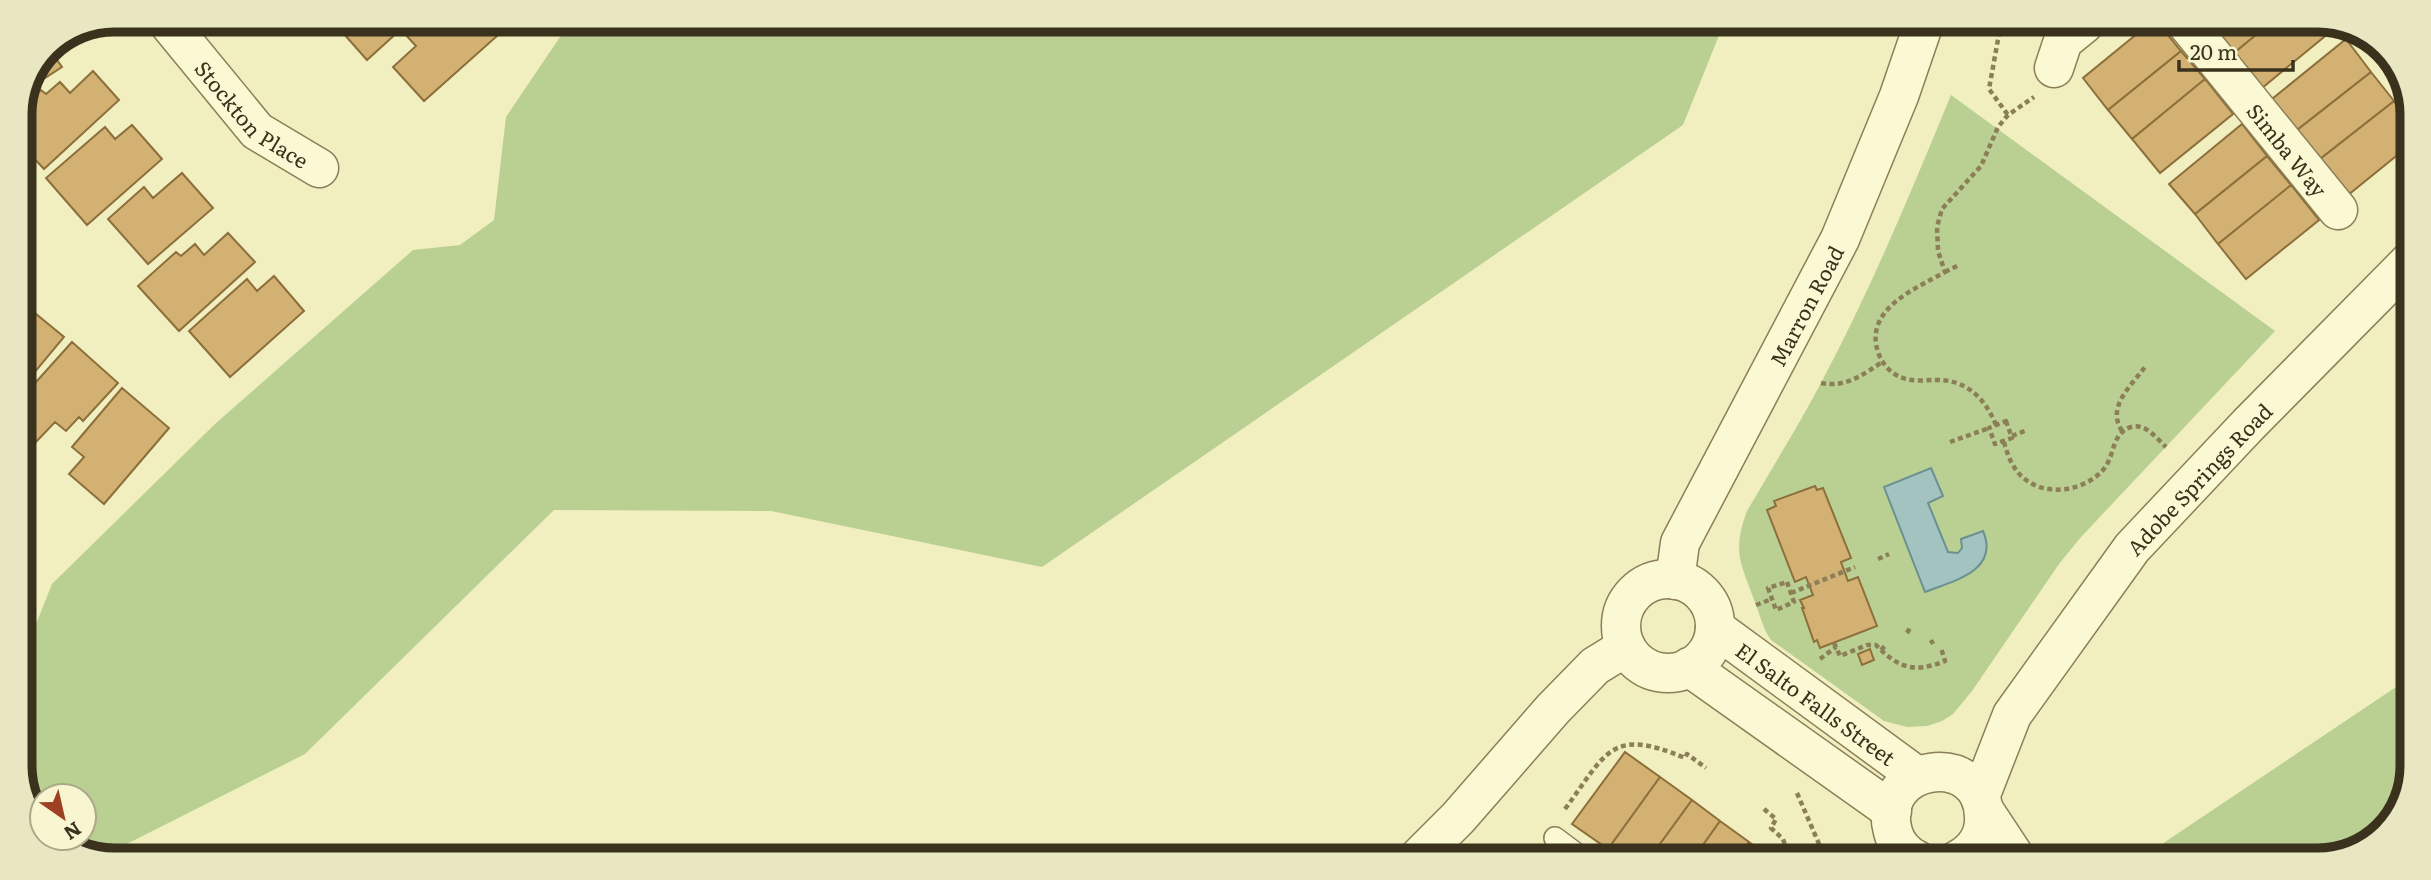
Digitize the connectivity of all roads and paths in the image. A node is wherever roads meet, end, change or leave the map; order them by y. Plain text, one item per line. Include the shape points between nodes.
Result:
1 (176, 32) edge
2 (1921, 32) edge
3 (1999, 32) edge
4 (2074, 32) edge
5 (2193, 32) edge
6 (2048, 81) joint
7 (2008, 115) junction
8 (319, 168) dead end
9 (2338, 210) dead end
10 (1959, 265) dead end
11 (1945, 272) junction
12 (2399, 272) edge
13 (1882, 362) junction
14 (2145, 367) dead end
15 (1821, 383) dead end
16 (1996, 425) junction
17 (1989, 428) junction
18 (2026, 430) dead end
19 (2122, 431) junction
20 (2012, 436) junction
21 (1951, 442) dead end
22 (2004, 442) junction
23 (2166, 447) dead end
24 (1889, 554) dead end
25 (1878, 559) dead end
26 (1855, 568) dead end
27 (1675, 580) junction
28 (1791, 593) junction
29 (1772, 599) junction
30 (1756, 605) dead end
31 (1715, 628) junction
32 (1834, 643) dead end
33 (1887, 644) dead end
34 (1626, 647) junction
35 (1941, 648) dead end
36 (1881, 650) junction
37 (1689, 667) junction
38 (2012, 715) junction
39 (1706, 768) dead end
40 (1929, 774) junction
41 (1796, 790) dead end
42 (1982, 803) junction
43 (1764, 809) dead end
44 (1892, 811) junction
45 (1557, 828) joint
46 (1533, 839) dead end
47 (1428, 848) edge
48 (1526, 848) edge
49 (1574, 848) edge
50 (1786, 848) edge
51 (1821, 848) edge
52 (1901, 848) edge
53 (1974, 848) edge
54 (2010, 848) edge

1 - 8 street, Stockton Place via 257,131
2 - 27 street, Marron Road via 1840,239 1680,543
3 - 7 path via 1989,89
4 - 6 street via 2063,41
5 - 9 street, Simba Way
6 - 7 path
7 - 11 path via 1974,176 1942,209 1938,251
10 - 11 path
11 - 13 path via 1886,309 1875,333
12 - 38 street, Adobe Springs Road via 2132,548
13 - 15 path via 1851,381 1833,386
13 - 16 path via 1906,380 1955,382 1971,390 1983,400
14 - 19 path via 2116,407
16 - 17 path
16 - 20 path via 2006,421
17 - 21 path
17 - 22 path via 1995,444
18 - 20 path
19 - 22 path via 2103,471 2088,482 2057,490 2027,481 2015,468
19 - 23 path via 2145,428
20 - 22 path
24 - 25 path
26 - 28 path
27 - 31 street via 1694,586 1706,597
27 - 34 street via 1647,584 1626,604 1622,618
28 - 29 path via 1794,603 1776,610
28 - 29 path via 1787,582 1768,588
29 - 30 path
31 - 37 street via 1712,644
31 - 40 street, El Salto Falls Street
32 - 36 path via 1840,656 1867,645
33 - 36 path
34 - 37 street via 1646,667 1661,672
34 - 47 street via 1595,666
35 - 36 path via 1945,661 1919,669 1896,663
37 - 44 street, El Salto Falls Street
38 - 40 street, Adobe Springs Road
38 - 42 street, Adobe Springs Road
39 - 45 path via 1687,754 1685,758 1631,743 1616,747 1604,757
40 - 42 street, El Salto Falls Street via 1964,779
40 - 44 street, Adobe Springs Road via 1900,790
41 - 51 path
42 - 53 street, Adobe Springs Road via 1984,823
42 - 54 street
43 - 50 path via 1776,819 1771,828
44 - 52 street via 1891,825
45 - 49 lane
46 - 48 path

